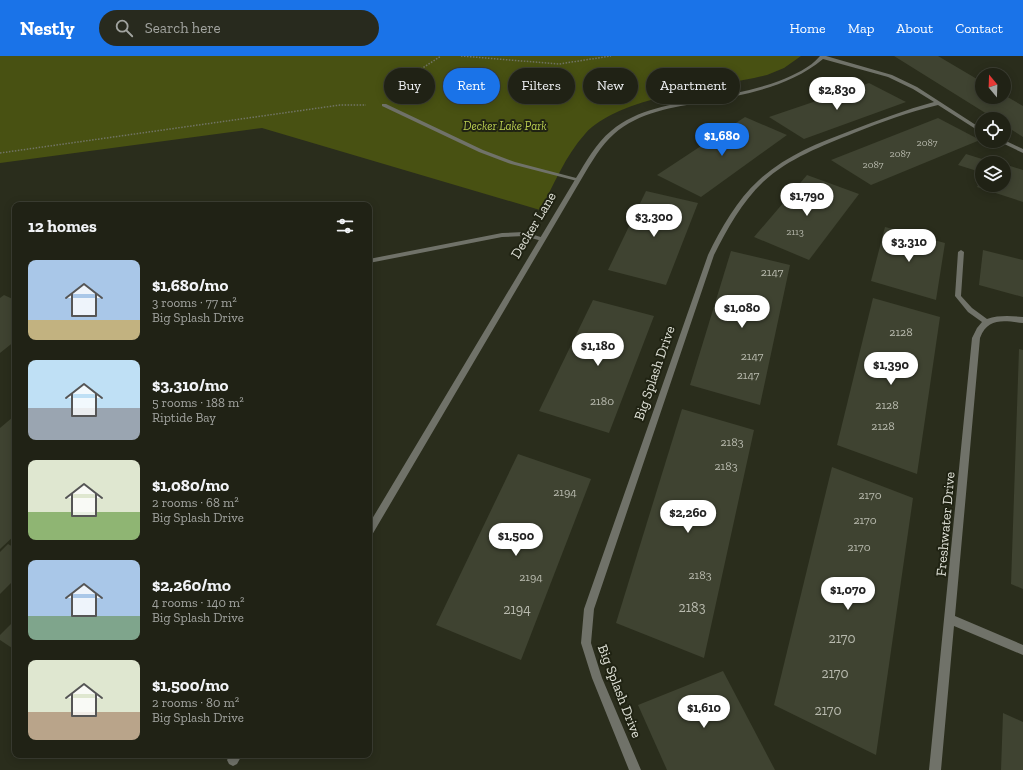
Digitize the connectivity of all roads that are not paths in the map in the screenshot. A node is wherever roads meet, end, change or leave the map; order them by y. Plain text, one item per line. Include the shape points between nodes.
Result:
1 (823, 57) edge
2 (938, 103) junction
3 (384, 105) road end
4 (975, 127) edge
5 (1011, 146) edge
6 (1023, 151) edge
7 (577, 180) junction
8 (542, 239) junction
9 (961, 252) dead end
10 (372, 260) edge
11 (1023, 320) edge
12 (986, 322) junction
13 (372, 527) edge
14 (950, 619) junction
15 (1023, 650) edge
16 (635, 770) edge
17 (936, 770) edge

1 - 2 street via 890,76
1 - 7 street, Decker Lane via 804,72 779,83 662,108 629,122 602,143
2 - 4 street
2 - 16 street, Big Splash Drive via 915,108 794,157 761,181 738,208 724,228 711,255 589,609 586,643 597,678
3 - 7 street via 481,151 520,165
5 - 6 street
7 - 8 street, Decker Lane via 556,220
8 - 10 street via 524,234 502,235
8 - 13 street, Decker Lane
9 - 12 street via 958,296 970,310
11 - 12 street via 1004,318
12 - 14 street, Freshwater Drive via 979,329 976,338
14 - 15 street
14 - 17 street, Freshwater Drive

